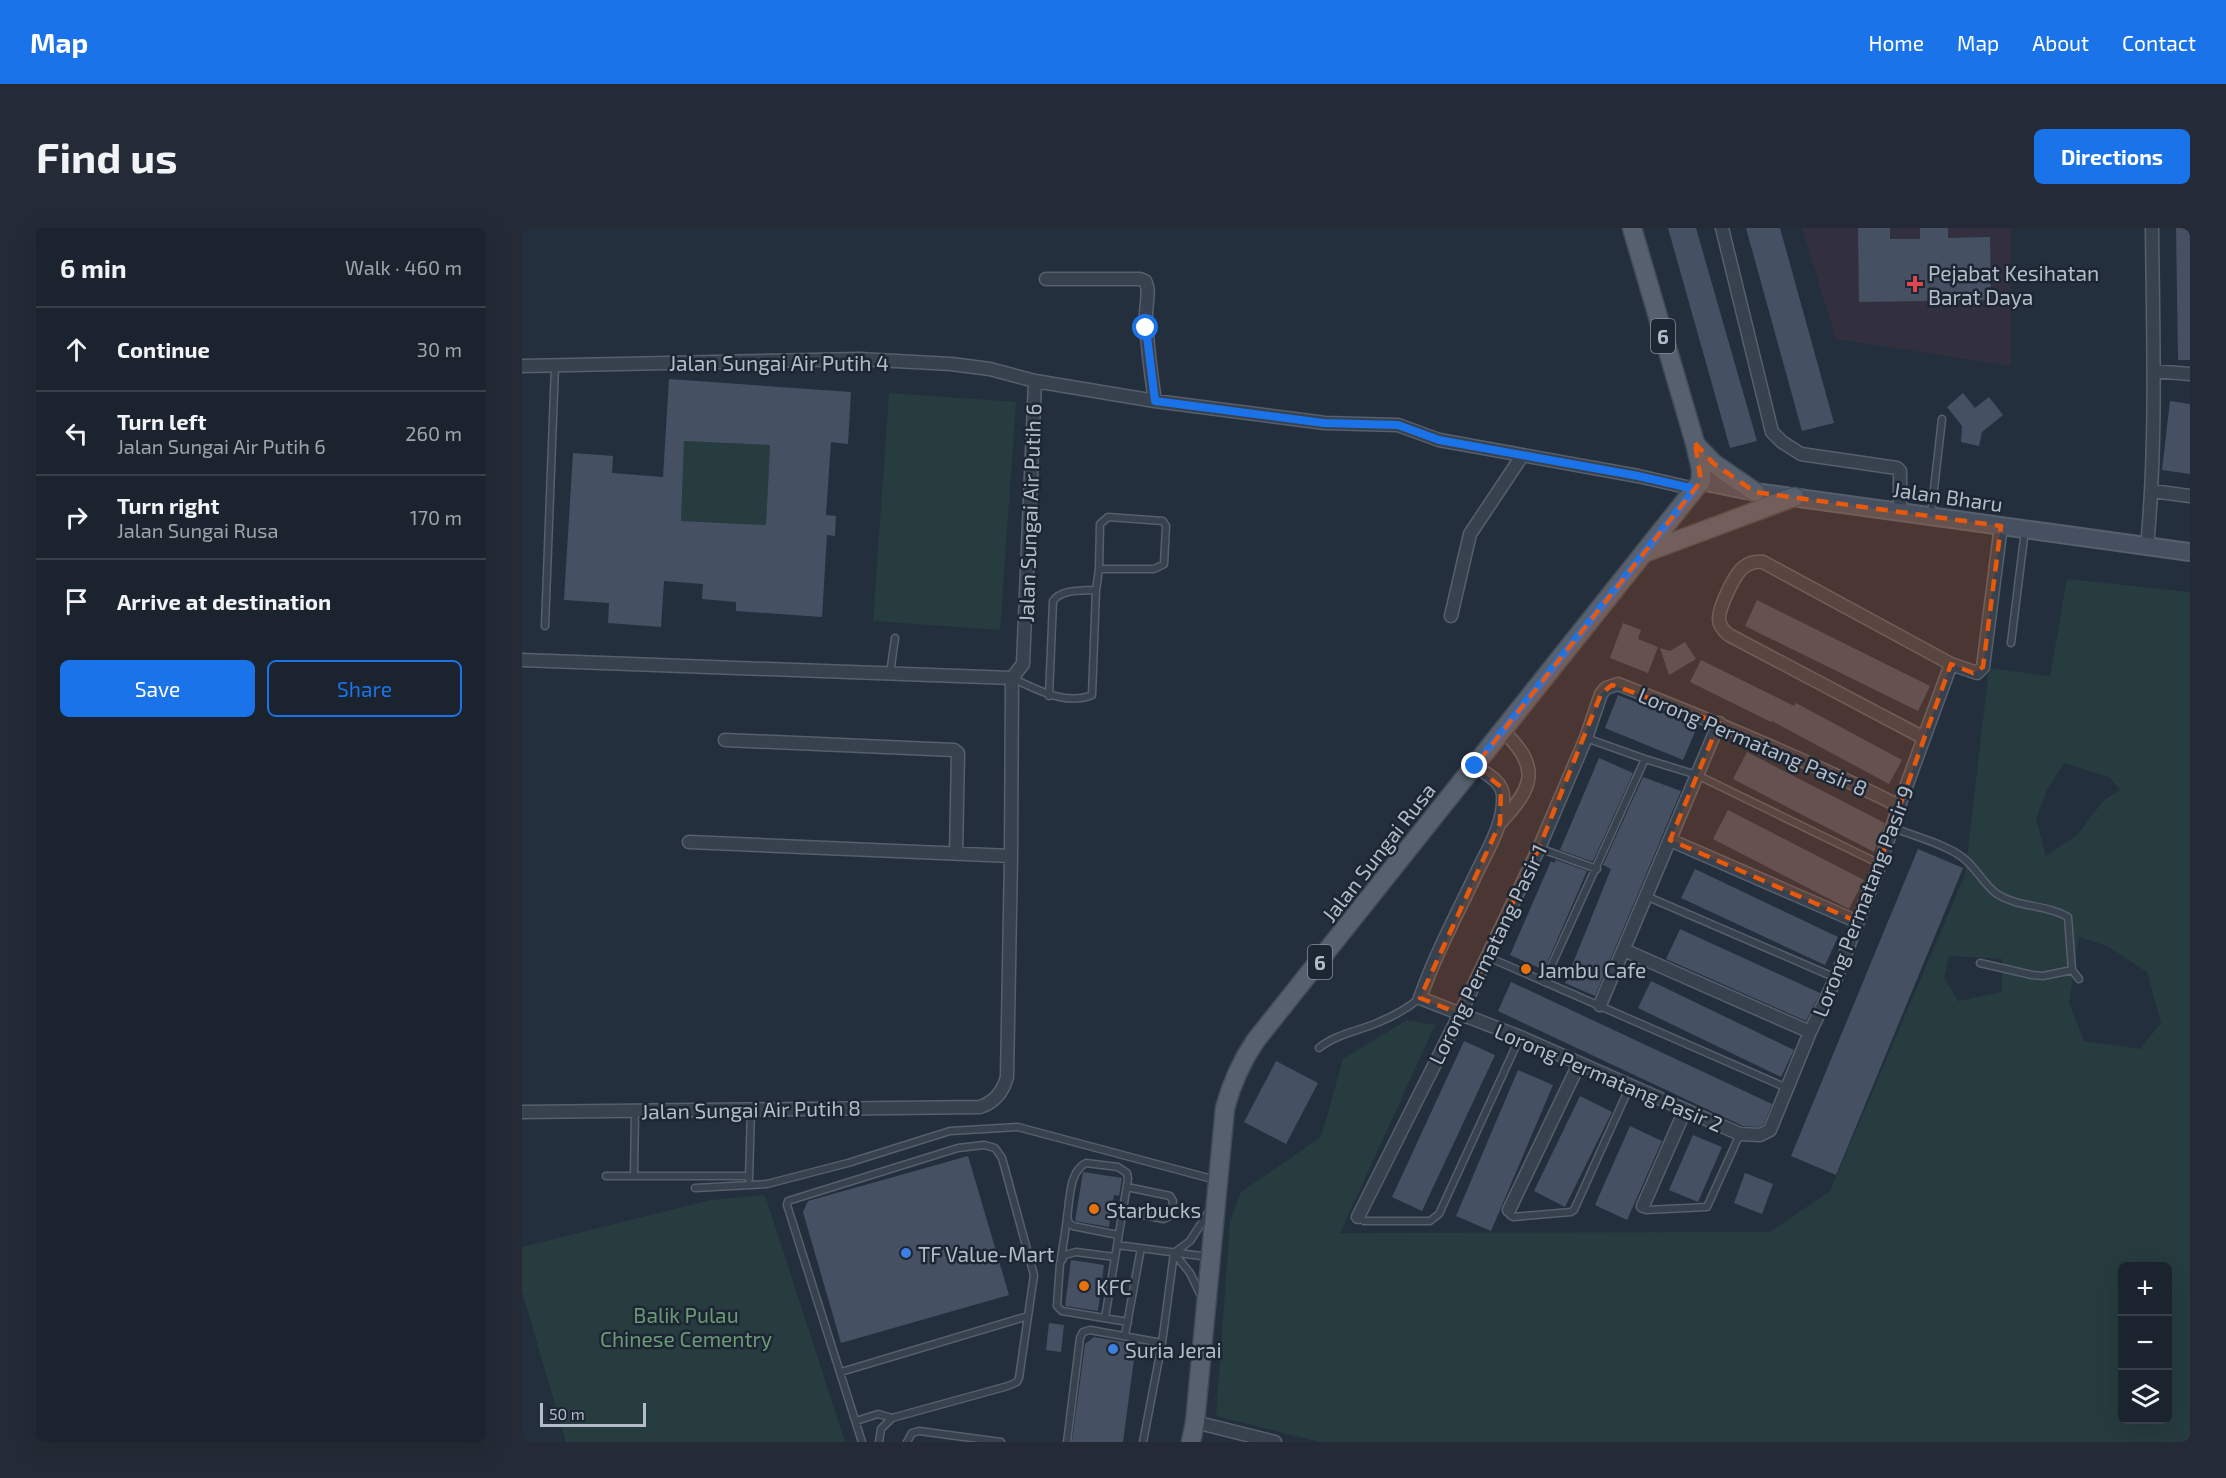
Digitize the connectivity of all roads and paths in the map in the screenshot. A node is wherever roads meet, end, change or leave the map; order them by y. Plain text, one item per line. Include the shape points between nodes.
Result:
1 (1632, 228) edge
2 (1722, 228) edge
3 (2152, 228) edge
4 (1046, 279) dead end
5 (555, 365) junction
6 (522, 366) edge
7 (2154, 371) junction
8 (2190, 374) edge
9 (1035, 381) junction
10 (1155, 401) junction
11 (1942, 419) dead end
12 (1695, 443) junction
13 (1522, 456) junction
14 (1698, 485) junction
15 (2152, 491) junction
16 (1755, 492) junction
17 (1794, 496) junction
18 (2190, 496) edge
19 (1900, 512) junction
20 (1931, 516) junction
21 (2001, 526) junction
22 (2025, 529) junction
23 (2147, 548) junction
24 (2190, 552) edge
25 (1642, 554) junction
26 (1099, 569) junction
27 (1096, 590) junction
28 (1451, 616) dead end
29 (545, 626) dead end
30 (895, 638) dead end
31 (2010, 643) dead end
32 (522, 660) edge
33 (1951, 664) junction
34 (890, 674) junction
35 (1012, 678) junction
36 (1606, 688) joint
37 (1049, 696) junction
38 (1719, 723) junction
39 (1503, 731) junction
40 (1586, 738) junction
41 (1924, 738) junction
42 (725, 740) dead end
43 (1646, 759) junction
44 (1475, 766) junction
45 (1697, 775) junction
46 (1899, 806) junction
47 (1500, 823) junction
48 (1893, 828) junction
49 (1670, 840) junction
50 (689, 842) dead end
51 (1539, 848) junction
52 (956, 854) junction
53 (1011, 856) junction
54 (1880, 864) junction
55 (1597, 869) junction
56 (1646, 896) junction
57 (1858, 922) junction
58 (1624, 950) junction
59 (1488, 957) junction
60 (1980, 963) dead end
61 (2072, 970) junction
62 (1836, 978) junction
63 (2079, 979) dead end
64 (1544, 982) junction
65 (1420, 998) junction
66 (1600, 1005) junction
67 (1460, 1014) junction
68 (1810, 1032) junction
69 (1520, 1037) junction
70 (1319, 1048) dead end
71 (1579, 1064) junction
72 (1630, 1086) junction
73 (1787, 1088) junction
74 (751, 1109) junction
75 (1685, 1110) junction
76 (635, 1111) junction
77 (522, 1112) edge
78 (1740, 1134) junction
79 (1765, 1134) joint
80 (606, 1176) dead end
81 (634, 1176) junction
82 (749, 1176) junction
83 (749, 1185) junction
84 (1127, 1187) junction
85 (695, 1188) dead end
86 (1218, 1190) junction
87 (1643, 1206) joint
88 (1509, 1210) joint
89 (1122, 1211) junction
90 (1067, 1216) junction
91 (1358, 1217) joint
92 (1118, 1235) junction
93 (1117, 1245) junction
94 (1141, 1248) junction
95 (1174, 1252) junction
96 (1115, 1257) junction
97 (1211, 1257) junction
98 (1060, 1263) junction
99 (1206, 1308) junction
100 (1028, 1316) junction
101 (1105, 1318) junction
102 (1128, 1322) junction
103 (1125, 1335) junction
104 (1162, 1343) junction
105 (841, 1372) junction
106 (892, 1418) junction
107 (856, 1421) junction
108 (1195, 1422) junction
109 (862, 1442) edge
110 (879, 1442) edge
111 (908, 1442) edge
112 (1001, 1442) edge
113 (1067, 1442) edge
114 (1143, 1442) edge
115 (1191, 1442) edge
116 (1275, 1442) edge

1 - 12 main road, 6
2 - 19 street via 1772,432 1801,454 1897,468
3 - 7 street
4 - 10 street via 1145,281
5 - 6 street, Jalan Sungai Air Putih 4
5 - 9 street, Jalan Sungai Air Putih 4 via 859,360 951,364
5 - 29 lane
7 - 8 street
7 - 15 street
9 - 10 street, Jalan Sungai Air Putih 6
9 - 35 street, Jalan Sungai Air Putih 6 via 1023,664
10 - 13 street, Jalan Sungai Air Putih 6 via 1324,423 1398,425 1439,440
11 - 20 lane
12 - 14 main road, 6 via 1701,469
12 - 16 main road via 1713,463
13 - 14 street, Jalan Sungai Air Putih 6
13 - 28 street via 1470,534
14 - 16 main road, Jalan Bharu
14 - 25 main road, Jalan Sungai Rusa / 6
15 - 18 street
15 - 23 street
16 - 17 main road, Jalan Bharu
17 - 19 main road, Jalan Bharu
17 - 25 main road
19 - 20 main road, Jalan Bharu
20 - 21 main road, Jalan Bharu
21 - 22 main road, Jalan Bharu
21 - 33 street via 1983,667 1973,673
22 - 23 main road, Jalan Bharu
22 - 31 lane
23 - 24 main road, Jalan Bharu
25 - 39 main road, Jalan Sungai Rusa / 6
26 - 26 lane via 1162,567 1165,523 1104,519 1100,524
26 - 27 lane
27 - 37 lane via 1062,593 1053,601
27 - 37 lane via 1094,692 1083,698
30 - 34 lane
32 - 34 street
33 - 41 street, Lorong Permatang Pasir 9
33 - 41 street via 1763,562 1752,562 1740,571 1723,602 1719,619 1729,635
34 - 35 street
35 - 37 lane
35 - 53 street
36 - 38 street, Lorong Permatang Pasir 8 via 1618,684
36 - 40 street, Lorong Permatang Pasir 1
38 - 45 street
38 - 46 street, Lorong Permatang Pasir 8
39 - 44 main road, Jalan Sungai Rusa / 6
39 - 47 street via 1526,757 1528,784
40 - 43 lane
40 - 51 street, Lorong Permatang Pasir 1
41 - 46 street, Lorong Permatang Pasir 9
42 - 52 street via 954,750 958,753
43 - 45 lane
43 - 55 lane
44 - 47 street via 1501,786
44 - 86 main road, Jalan Sungai Rusa / 6 via 1241,1063 1225,1108
45 - 49 street
45 - 54 lane
46 - 48 street, Lorong Permatang Pasir 9
47 - 65 street
48 - 54 street, Lorong Permatang Pasir 9
48 - 61 lane via 1958,854 1996,893 2012,902 2056,910 2068,917
49 - 56 street
49 - 57 street
50 - 52 street
51 - 55 lane
51 - 59 street, Lorong Permatang Pasir 1
52 - 53 street
53 - 74 street, Jalan Sungai Air Putih 8 via 1006,1077 998,1097 980,1107
54 - 57 street, Lorong Permatang Pasir 9
55 - 64 lane
56 - 58 street
56 - 62 lane
57 - 62 street, Lorong Permatang Pasir 9
58 - 66 street
58 - 68 street
59 - 64 lane
59 - 67 street, Lorong Permatang Pasir 1
60 - 61 lane via 2043,976
61 - 63 lane
62 - 68 street, Lorong Permatang Pasir 9
64 - 66 lane
65 - 67 street, Lorong Permatang Pasir 2
65 - 70 lane via 1400,1012 1334,1038
66 - 73 lane
67 - 69 street, Lorong Permatang Pasir 2
67 - 91 street, Lorong Permatang Pasir 1
68 - 73 street, Lorong Permatang Pasir 9
69 - 71 street, Lorong Permatang Pasir 2
69 - 91 lane via 1439,1214 1430,1221 1364,1221
71 - 72 street, Lorong Permatang Pasir 2
71 - 88 street
72 - 75 street, Lorong Permatang Pasir 2
72 - 88 lane via 1574,1210 1513,1217
73 - 79 street, Lorong Permatang Pasir 9
74 - 76 street, Jalan Sungai Air Putih 8
74 - 82 lane
75 - 78 street, Lorong Permatang Pasir 2
75 - 87 street
76 - 77 street, Jalan Sungai Air Putih 8
76 - 81 lane
78 - 79 street, Lorong Permatang Pasir 2
78 - 87 lane via 1707,1207 1646,1210
80 - 81 lane
81 - 82 lane
82 - 83 lane
83 - 85 lane
83 - 86 lane via 767,1185 814,1173 950,1131 1018,1127 1143,1162
84 - 89 lane
84 - 89 lane via 1170,1196 1170,1216 1164,1220
84 - 90 lane via 1123,1170 1086,1163 1075,1173
86 - 95 lane via 1190,1240
86 - 97 main road, Jalan Sungai Rusa / 6
89 - 92 lane
90 - 92 lane via 1073,1226
90 - 98 lane
92 - 93 lane
93 - 94 lane
93 - 96 lane
94 - 95 lane
94 - 102 lane
95 - 97 lane
95 - 99 lane via 1190,1273
95 - 104 lane
96 - 98 lane via 1070,1253
96 - 101 lane
97 - 99 main road, Jalan Sungai Rusa / 6
98 - 101 lane via 1057,1306 1062,1311
99 - 108 main road, Jalan Sungai Rusa / 6
100 - 105 lane
100 - 105 lane via 1034,1275 1002,1158 995,1148 984,1145 958,1148 788,1201
100 - 106 lane via 1017,1382
101 - 102 lane
102 - 103 lane
103 - 104 lane
103 - 113 lane via 1083,1332
104 - 114 lane
105 - 107 lane
106 - 107 lane via 878,1414
106 - 110 lane via 881,1429
107 - 109 lane
108 - 115 main road, Jalan Sungai Rusa / 6
108 - 116 street
111 - 112 lane via 912,1433 919,1431

